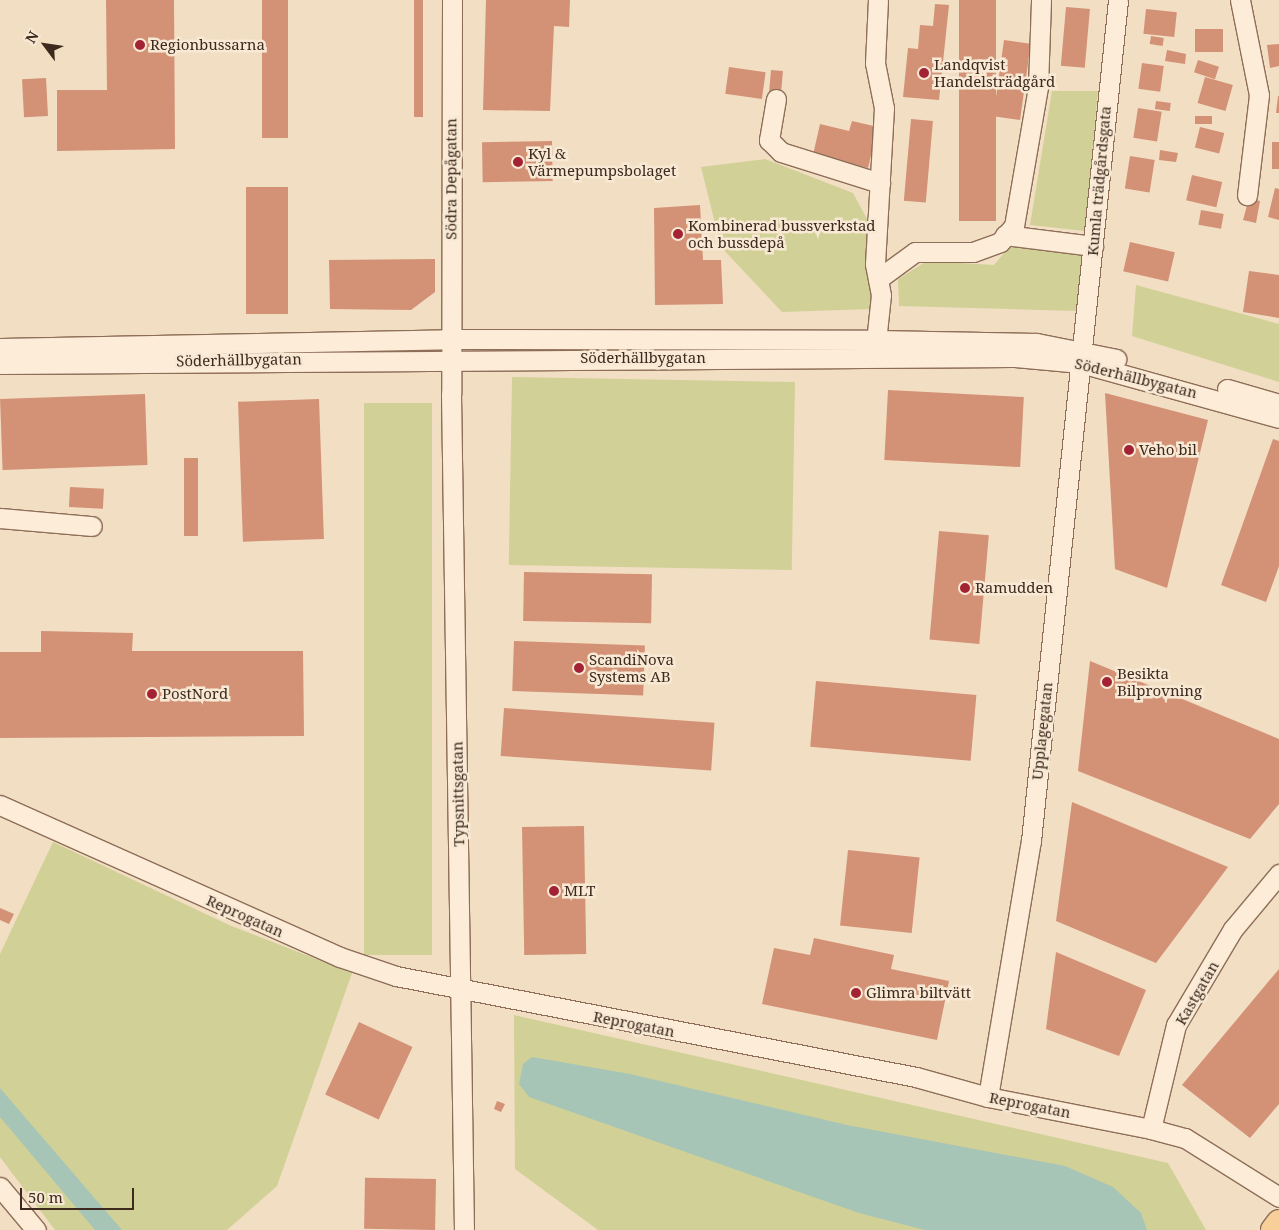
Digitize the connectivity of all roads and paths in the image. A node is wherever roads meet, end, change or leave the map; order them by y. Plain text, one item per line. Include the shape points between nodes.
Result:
1 (452, 0) edge
2 (878, 0) edge
3 (1041, 0) edge
4 (1118, 0) edge
5 (1240, 0) edge
6 (776, 98) dead end
7 (880, 183) junction
8 (1247, 195) dead end
9 (1005, 235) junction
10 (1093, 246) junction
11 (878, 279) junction
12 (451, 339) junction
13 (0, 348) edge
14 (875, 348) junction
15 (1082, 356) junction
16 (451, 358) junction
17 (0, 364) edge
18 (1279, 404) edge
19 (1279, 418) edge
20 (0, 518) edge
21 (92, 526) dead end
22 (0, 805) edge
23 (1279, 874) edge
24 (461, 991) junction
25 (988, 1097) junction
26 (1151, 1129) junction
27 (0, 1187) edge
28 (1279, 1197) edge
29 (1279, 1222) edge
30 (36, 1230) edge
31 (464, 1230) edge
32 (1273, 1230) edge

1 - 12 street, Södra Depågatan
2 - 7 street via 875,63 884,108
3 - 9 street via 1038,86 1026,171 1014,226
4 - 10 street, Kumla trädgårdsgata
5 - 8 street via 1259,94
6 - 7 street via 770,140 782,152
7 - 11 street via 874,264
9 - 10 street
9 - 11 street via 973,252 915,252
10 - 15 street, Kumla trädgårdsgata
11 - 14 street via 881,295
12 - 13 street, Söderhällbygatan
12 - 14 street, Söderhällbygatan
12 - 16 street, Södra Depågatan
14 - 15 street, Söderhällbygatan via 1036,343
14 - 16 street, Söderhällbygatan
15 - 18 street, Söderhällbygatan
15 - 19 street, Söderhällbygatan
15 - 25 street, Upplagegatan via 1031,841
16 - 17 street, Söderhällbygatan
16 - 24 street, Typsnittsgatan
20 - 21 street
22 - 24 street, Reprogatan via 340,957
23 - 26 street, Kastgatan via 1233,929 1176,1025
24 - 25 street, Reprogatan via 916,1077
24 - 31 street, Typsnittsgatan
25 - 26 street, Reprogatan
26 - 28 street, Reprogatan via 1185,1138
27 - 30 street
29 - 32 main road

